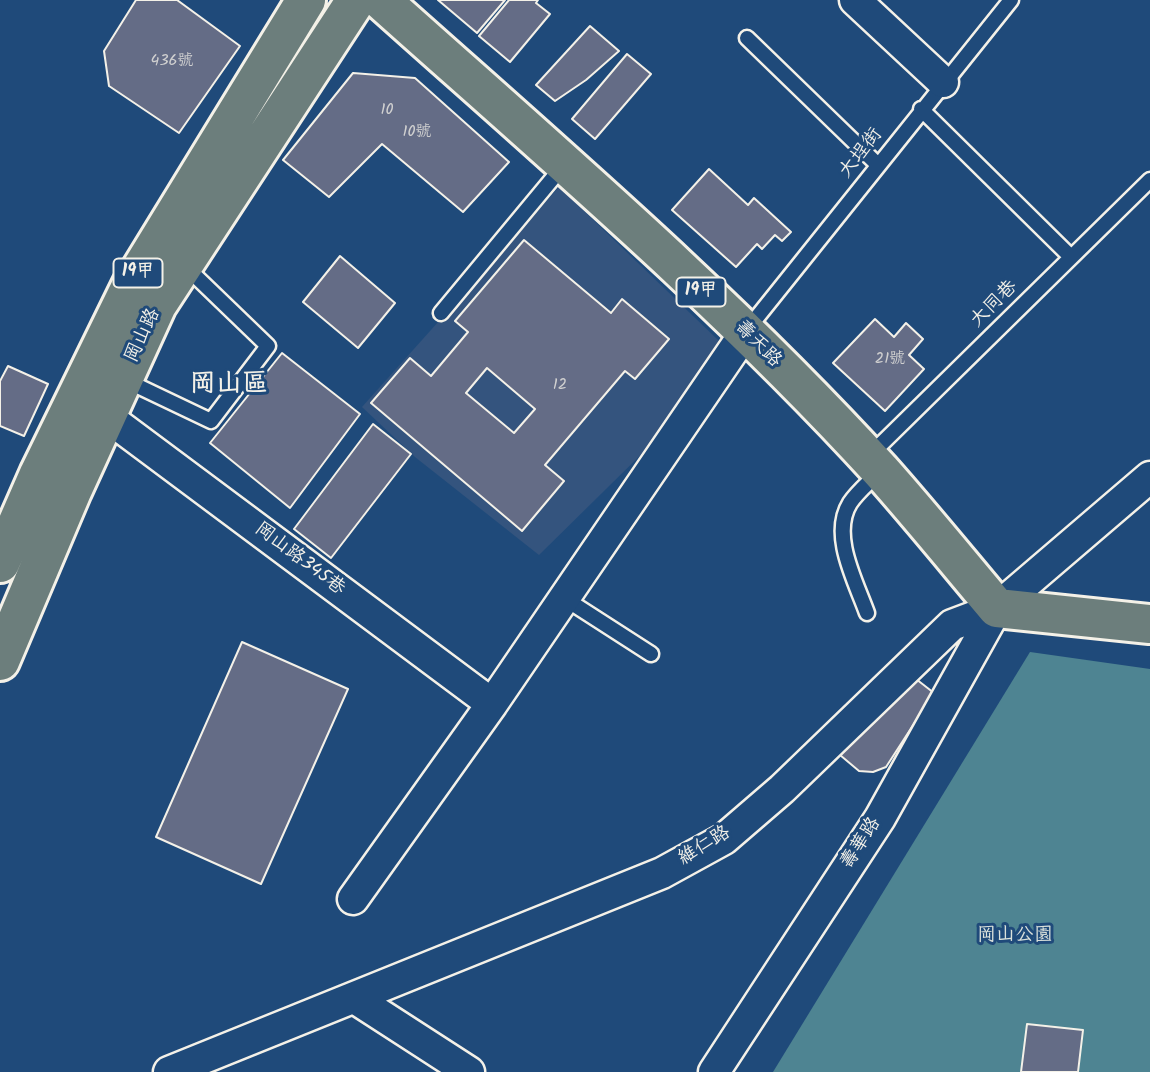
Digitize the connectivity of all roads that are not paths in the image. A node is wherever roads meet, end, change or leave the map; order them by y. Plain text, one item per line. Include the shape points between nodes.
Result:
1 (306, 0) edge
2 (356, 0) edge
3 (381, 0) edge
4 (855, 0) edge
5 (1004, 2) edge
6 (747, 38) dead end
7 (943, 82) junction
8 (921, 109) junction
9 (565, 164) junction
10 (878, 165) junction
11 (1150, 180) edge
12 (169, 254) junction
13 (1071, 257) junction
14 (441, 313) dead end
15 (745, 332) junction
16 (108, 372) junction
17 (106, 416) junction
18 (874, 464) junction
19 (1150, 477) edge
20 (0, 563) edge
21 (564, 598) junction
22 (997, 608) junction
23 (867, 613) dead end
24 (1150, 624) edge
25 (651, 654) dead end
26 (0, 661) edge
27 (492, 704) junction
28 (353, 899) dead end
29 (356, 999) junction
30 (169, 1072) edge
31 (469, 1072) edge
32 (714, 1072) edge

1 - 12 main road, 岡山路 / 19甲
2 - 12 main road, 岡山路 / 19甲
3 - 9 main road, 壽天路 / 19甲
4 - 7 street
5 - 7 lane, 大埕街
6 - 10 lane
7 - 8 lane, 大埕街
8 - 10 lane, 大埕街
8 - 13 lane
9 - 14 lane
9 - 15 main road, 壽天路 / 19甲
10 - 15 lane, 大埕街
11 - 13 lane, 大同巷
12 - 16 main road, 岡山路 / 19甲 via 157,305
12 - 16 lane via 268,346 211,421
13 - 18 lane, 大同巷
15 - 18 main road, 壽天路 / 19甲
15 - 21 street
16 - 17 main road, 岡山路 / 19甲
16 - 20 main road, 岡山路 / 19甲
17 - 26 main road, 岡山路 / 19甲
17 - 27 street, 岡山路345巷
18 - 22 main road, 壽天路 / 19甲
18 - 23 lane, 大同巷 via 849,504 842,531
19 - 22 street, 維仁路
21 - 25 lane
21 - 27 street
22 - 24 main road
22 - 29 street, 維仁路 via 952,625 724,839 662,873
22 - 32 street, 壽華路 via 880,818
27 - 28 street
29 - 30 street, 維仁路
29 - 31 street

